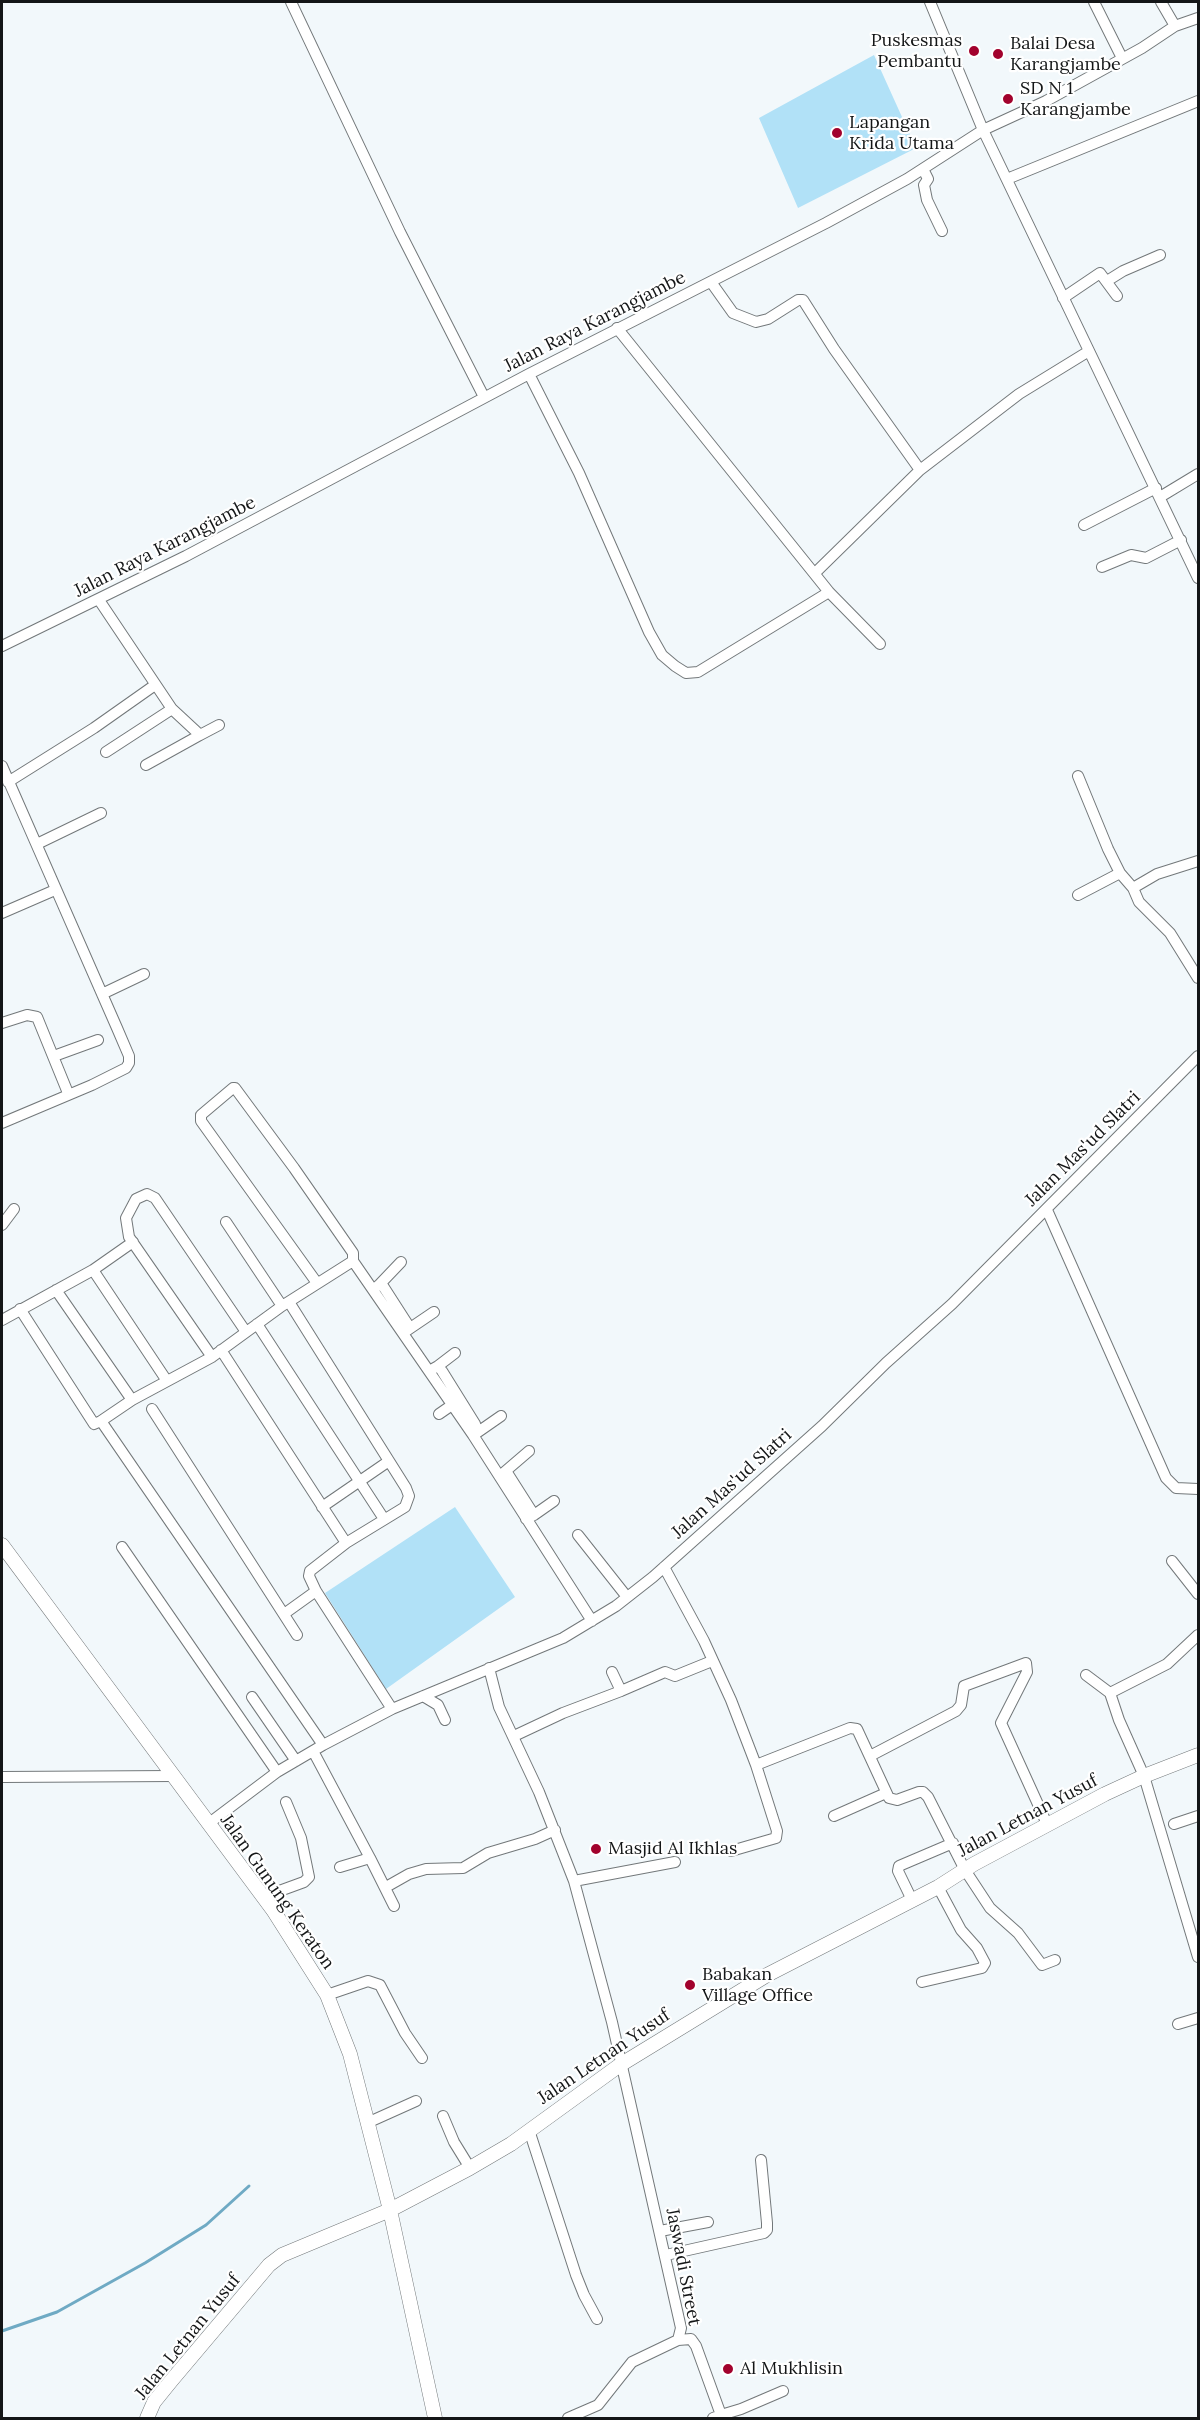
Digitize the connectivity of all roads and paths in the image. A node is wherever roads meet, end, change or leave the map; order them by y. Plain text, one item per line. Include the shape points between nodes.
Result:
1 (291, 2) edge
2 (930, 2) edge
3 (1094, 2) edge
4 (1161, 2) edge
5 (1198, 18) edge
6 (1175, 26) junction
7 (1122, 58) junction
8 (1198, 100) edge
9 (983, 130) junction
10 (923, 169) junction
11 (1007, 179) junction
12 (942, 231) dead end
13 (1160, 255) dead end
14 (1107, 281) junction
15 (711, 282) junction
16 (1117, 296) dead end
17 (1063, 298) junction
18 (617, 328) junction
19 (1089, 351) junction
20 (529, 374) junction
21 (484, 397) junction
22 (920, 470) junction
23 (1198, 474) edge
24 (1158, 493) junction
25 (1084, 525) dead end
26 (1181, 540) junction
27 (1102, 567) dead end
28 (815, 573) junction
29 (1198, 578) edge
30 (830, 592) junction
31 (99, 600) junction
32 (880, 644) dead end
33 (2, 646) edge
34 (155, 685) junction
35 (172, 709) junction
36 (219, 725) dead end
37 (200, 735) junction
38 (106, 752) dead end
39 (146, 765) dead end
40 (2, 766) edge
41 (1078, 776) dead end
42 (8, 782) junction
43 (101, 813) dead end
44 (37, 844) junction
45 (1198, 861) edge
46 (1120, 873) junction
47 (1133, 888) junction
48 (55, 890) junction
49 (1078, 895) dead end
50 (2, 913) edge
51 (144, 974) dead end
52 (1198, 978) edge
53 (102, 994) junction
54 (2, 1023) edge
55 (98, 1040) dead end
56 (54, 1056) junction
57 (1198, 1056) edge
58 (68, 1093) junction
59 (2, 1123) edge
60 (15, 1209) dead end
61 (1047, 1210) junction
62 (226, 1222) dead end
63 (2, 1226) edge
64 (133, 1242) junction
65 (354, 1261) junction
66 (401, 1262) dead end
67 (93, 1270) junction
68 (317, 1283) junction
69 (377, 1286) junction
70 (56, 1290) junction
71 (286, 1304) junction
72 (20, 1309) junction
73 (434, 1312) dead end
74 (2, 1320) edge
75 (257, 1324) junction
76 (407, 1330) junction
77 (246, 1332) junction
78 (221, 1350) junction
79 (455, 1353) dead end
80 (212, 1357) junction
81 (434, 1369) junction
82 (167, 1381) junction
83 (132, 1400) junction
84 (452, 1405) junction
85 (152, 1409) dead end
86 (439, 1414) dead end
87 (501, 1416) dead end
88 (101, 1421) junction
89 (475, 1433) junction
90 (529, 1451) dead end
91 (389, 1461) junction
92 (502, 1474) junction
93 (360, 1481) junction
94 (1198, 1489) edge
95 (554, 1502) dead end
96 (322, 1507) junction
97 (530, 1517) junction
98 (384, 1519) junction
99 (578, 1535) dead end
100 (346, 1543) junction
101 (2, 1545) edge
102 (122, 1547) dead end
103 (1172, 1561) dead end
104 (664, 1567) junction
105 (316, 1591) junction
106 (1198, 1594) edge
107 (627, 1597) junction
108 (284, 1614) junction
109 (592, 1621) junction
110 (297, 1635) dead end
111 (1198, 1635) edge
112 (712, 1660) junction
113 (489, 1668) junction
114 (612, 1672) dead end
115 (1086, 1675) dead end
116 (621, 1690) junction
117 (1110, 1693) junction
118 (423, 1696) junction
119 (252, 1697) dead end
120 (392, 1709) junction
121 (445, 1720) dead end
122 (514, 1736) junction
123 (318, 1748) junction
124 (1198, 1755) edge
125 (870, 1756) junction
126 (296, 1761) junction
127 (756, 1766) junction
128 (278, 1772) junction
129 (173, 1776) junction
130 (1144, 1776) junction
131 (2, 1777) edge
132 (886, 1793) junction
133 (286, 1802) dead end
134 (834, 1816) dead end
135 (1198, 1816) edge
136 (208, 1824) junction
137 (1047, 1824) junction
138 (1174, 1824) dead end
139 (555, 1830) junction
140 (953, 1844) junction
141 (731, 1851) dead end
142 (370, 1858) junction
143 (675, 1862) dead end
144 (340, 1868) dead end
145 (965, 1870) junction
146 (574, 1881) junction
147 (386, 1887) junction
148 (938, 1887) junction
149 (263, 1897) junction
150 (912, 1900) junction
151 (394, 1906) dead end
152 (1198, 1956) edge
153 (1055, 1960) dead end
154 (922, 1982) dead end
155 (327, 1995) junction
156 (1198, 2018) edge
157 (1178, 2024) dead end
158 (422, 2058) dead end
159 (620, 2065) junction
160 (416, 2101) dead end
161 (443, 2116) dead end
162 (367, 2123) junction
163 (529, 2130) junction
164 (761, 2160) dead end
165 (470, 2168) junction
166 (390, 2210) junction
167 (708, 2222) dead end
168 (660, 2231) junction
169 (666, 2255) junction
170 (597, 2319) dead end
171 (678, 2340) junction
172 (783, 2391) dead end
173 (586, 2415) edge
174 (717, 2416) edge
175 (147, 2418) edge
176 (435, 2418) edge
177 (568, 2418) edge

1 - 21 street
2 - 9 street
3 - 7 street
4 - 6 street
5 - 6 street, Jalan Raya Karangjambe
6 - 7 street, Jalan Raya Karangjambe
7 - 9 street, Jalan Raya Karangjambe via 1046,101
8 - 11 street
9 - 10 street, Jalan Raya Karangjambe
9 - 11 street
10 - 12 street via 927,200
10 - 15 street, Jalan Raya Karangjambe
11 - 17 street
13 - 14 street
14 - 16 street
14 - 17 street via 1100,273
15 - 18 street, Jalan Raya Karangjambe
15 - 22 street via 733,313 756,322 803,300
17 - 19 street
18 - 20 street, Jalan Raya Karangjambe
18 - 28 street
19 - 22 street via 1019,394
19 - 24 street
20 - 21 street, Jalan Raya Karangjambe
20 - 30 street via 579,472 645,624 662,655 675,666 686,673 698,672
21 - 31 street, Jalan Raya Karangjambe
22 - 28 street
23 - 24 street
24 - 25 street
24 - 26 street
26 - 27 street via 1146,558 1131,555
26 - 29 street
28 - 30 street
30 - 32 street
31 - 33 street, Jalan Raya Karangjambe
31 - 34 street
34 - 35 street
34 - 42 street
35 - 37 street
35 - 38 street
36 - 37 street
37 - 39 street
40 - 42 street
41 - 46 street
42 - 44 street
43 - 44 street
44 - 48 street
45 - 47 street via 1157,874
46 - 47 street
46 - 49 street
47 - 52 street via 1139,902 1170,933
48 - 50 street
48 - 53 street
51 - 53 street
53 - 58 street via 129,1063 92,1085
54 - 56 street via 27,1015 37,1017
55 - 56 street
56 - 58 street
57 - 61 street, Jalan Mas'ud Slatri
58 - 59 street
60 - 63 street
61 - 94 street via 1166,1478 1176,1488
61 - 104 street, Jalan Mas'ud Slatri via 822,1426
62 - 71 street
64 - 67 street
64 - 77 street via 127,1233 127,1213 136,1199 151,1195
64 - 80 street
65 - 68 street
65 - 68 street via 353,1253 294,1168 233,1088 201,1115 201,1121
65 - 69 street
66 - 69 street
67 - 70 street
67 - 82 street
68 - 71 street
69 - 76 street
70 - 72 street
70 - 83 street
71 - 75 street
71 - 91 street
72 - 74 street
72 - 88 street via 93,1424
73 - 76 street
75 - 77 street
75 - 93 street
76 - 81 street
77 - 78 street
78 - 80 street
78 - 96 street
79 - 81 street
80 - 82 street
81 - 84 street
81 - 89 street via 472,1418
82 - 83 street
83 - 88 street
84 - 86 street
84 - 89 street
85 - 108 street
87 - 89 street
88 - 123 street
89 - 92 street
90 - 92 street
91 - 93 street
91 - 98 street via 409,1496 405,1507
92 - 97 street
93 - 96 street
93 - 98 street
95 - 97 street
96 - 100 street
97 - 109 street
98 - 100 street
99 - 107 street
100 - 105 street via 310,1571
101 - 129 street, Jalan Gunung Keraton
102 - 128 street
103 - 106 street
104 - 107 street, Jalan Mas'ud Slatri
104 - 112 street
105 - 108 street
105 - 120 street
107 - 109 street, Jalan Mas'ud Slatri
108 - 110 street
109 - 113 street, Jalan Mas'ud Slatri via 563,1638
111 - 117 street via 1167,1664
112 - 116 street via 675,1676 665,1671
112 - 127 street
113 - 118 street, Jalan Mas'ud Slatri
113 - 122 street, Jaswadi Street via 499,1707
114 - 116 street
115 - 117 street
116 - 122 street
117 - 130 street
118 - 120 street, Jalan Mas'ud Slatri
118 - 121 street via 438,1705
119 - 126 street
120 - 123 street, Jalan Mas'ud Slatri
122 - 139 street, Jaswadi Street
123 - 126 street, Jalan Mas'ud Slatri
123 - 142 street
124 - 130 street, Jalan Letnan Yusuf
125 - 127 street via 857,1729 850,1728
125 - 132 street
125 - 137 street via 956,1711 964,1686 1026,1663 1027,1672 1001,1722
126 - 128 street, Jalan Mas'ud Slatri
127 - 141 street via 776,1838
128 - 136 street, Jalan Mas'ud Slatri
129 - 131 street
129 - 136 street, Jalan Gunung Keraton
130 - 137 street, Jalan Letnan Yusuf
130 - 152 street
132 - 134 street
132 - 140 street via 894,1800 916,1792 926,1795
133 - 149 street via 301,1838 309,1877
135 - 138 street
136 - 149 street, Jalan Gunung Keraton
137 - 145 street, Jalan Letnan Yusuf
139 - 146 street, Jaswadi Street
139 - 147 street via 488,1853 463,1868 426,1869
140 - 145 street
140 - 150 street via 898,1866
142 - 144 street
142 - 147 street
143 - 146 street
145 - 148 street, Jalan Letnan Yusuf
145 - 153 street via 990,1908 1018,1933 1041,1964
146 - 159 street, Jaswadi Street
147 - 151 street
148 - 150 street, Jalan Letnan Yusuf
148 - 154 street via 984,1963 982,1968
149 - 155 street, Jalan Gunung Keraton
150 - 159 street, Jalan Letnan Yusuf via 736,1992
155 - 158 street via 368,1981 380,1985
155 - 162 street, Jalan Gunung Keraton via 350,2054
156 - 157 street
159 - 163 street, Jalan Letnan Yusuf
159 - 168 street, Jaswadi Street
160 - 162 street
161 - 165 street
162 - 166 street, Jalan Gunung Keraton
163 - 165 street, Jalan Letnan Yusuf
163 - 170 street via 573,2266
164 - 169 street via 767,2223 764,2234
165 - 166 street, Jalan Letnan Yusuf
166 - 175 street, Jalan Letnan Yusuf via 282,2255 269,2265 154,2402
166 - 176 street, Jalan Gunung Keraton
167 - 168 street
168 - 169 street, Jaswadi Street
169 - 171 street, Jaswadi Street via 681,2328
171 - 173 street, Jaswadi Street via 633,2362
171 - 174 street via 687,2338 694,2342
172 - 174 street
173 - 177 street, Jaswadi Street

